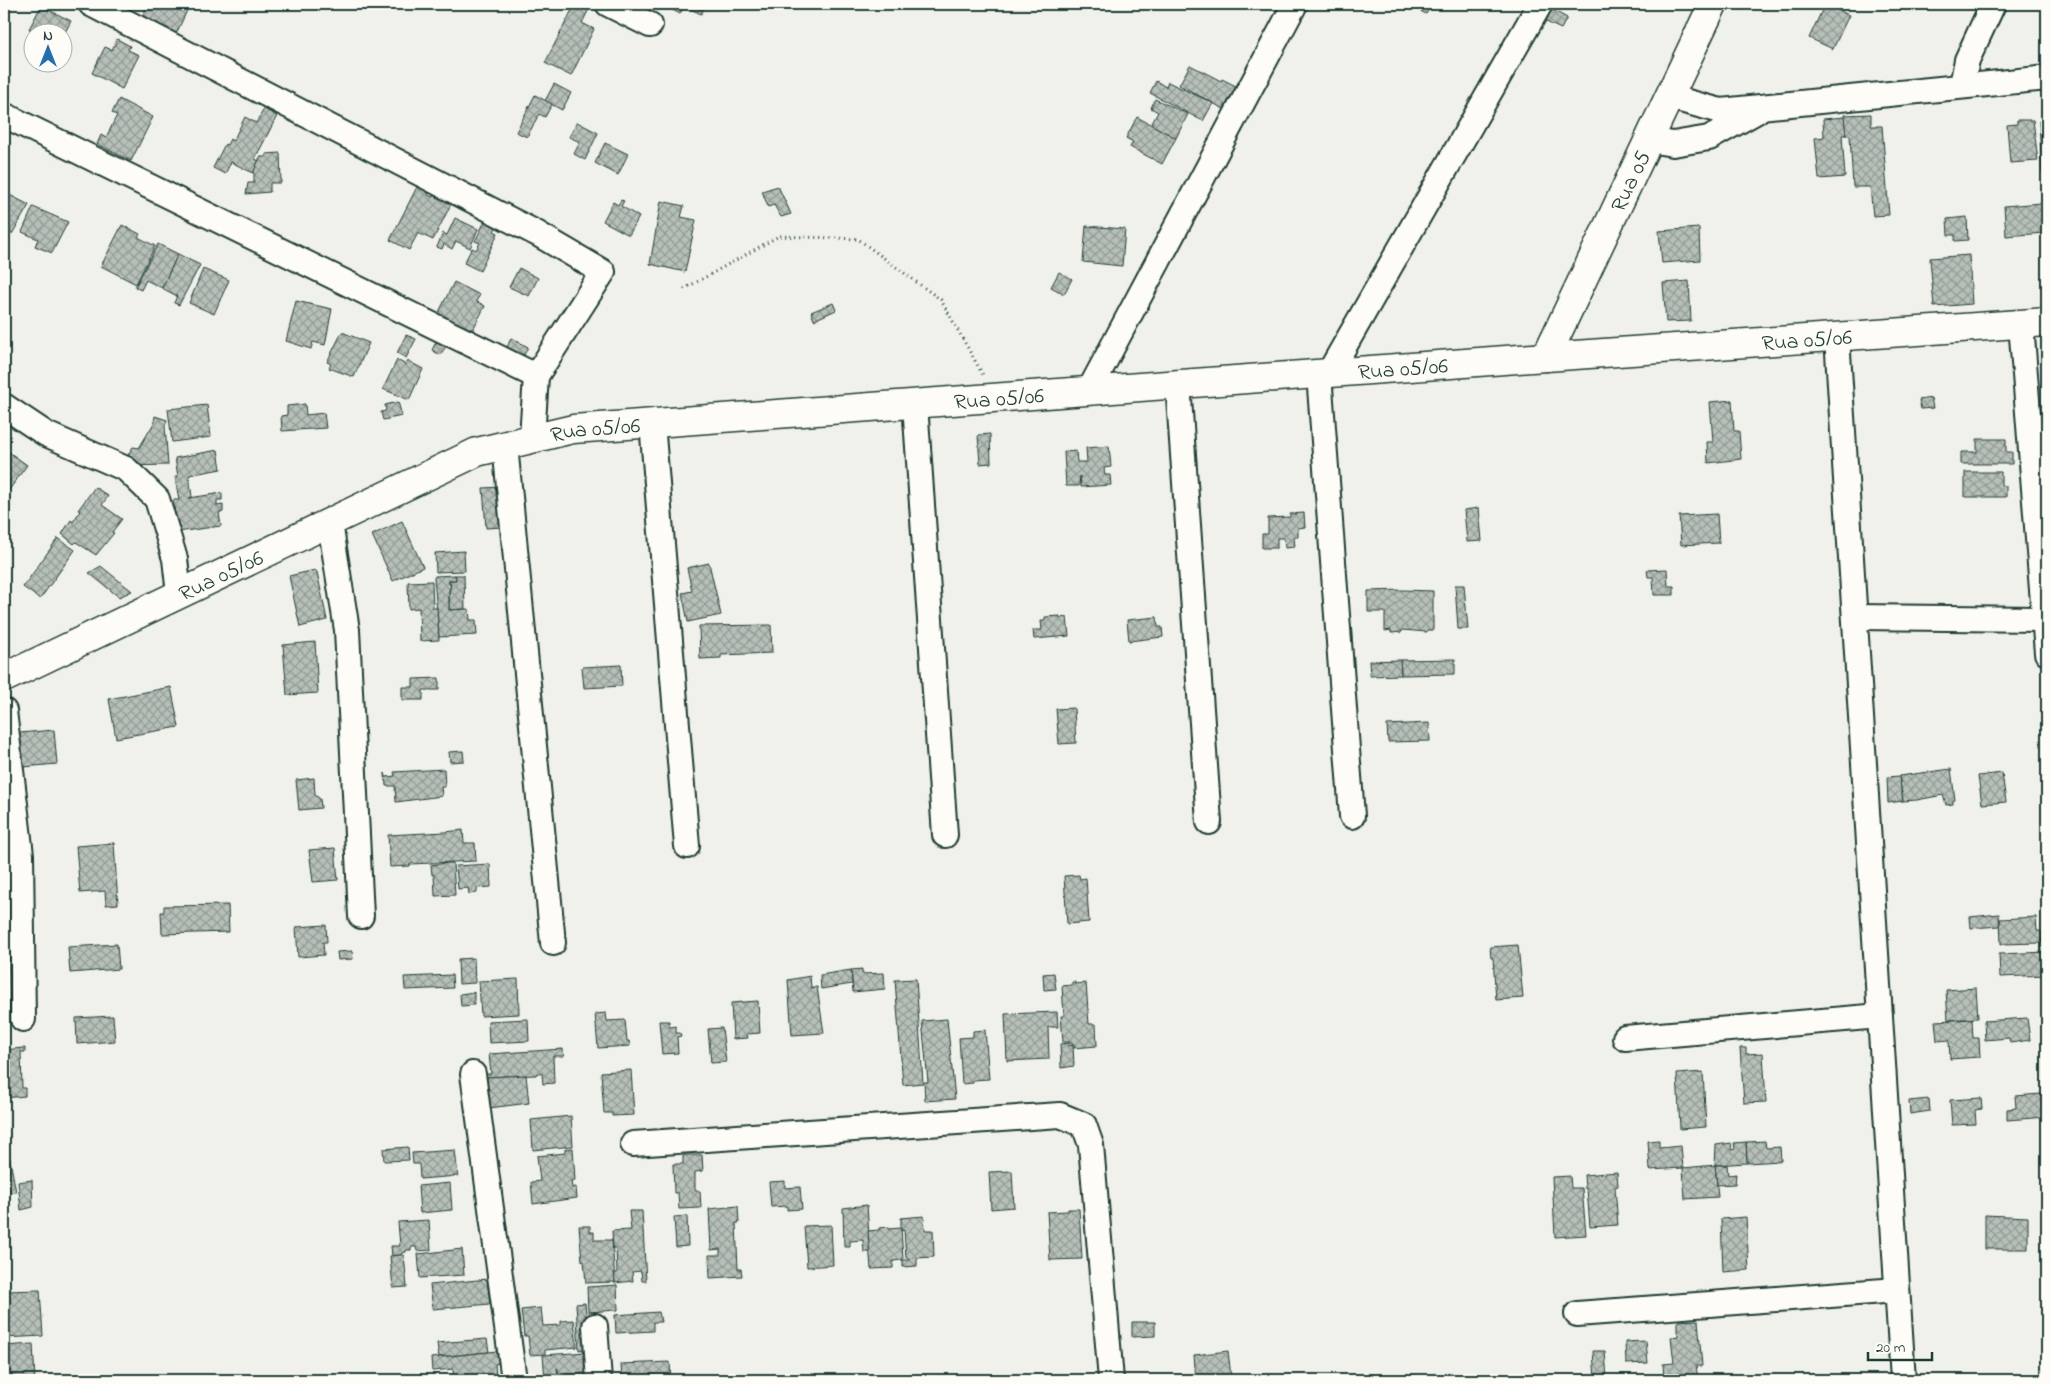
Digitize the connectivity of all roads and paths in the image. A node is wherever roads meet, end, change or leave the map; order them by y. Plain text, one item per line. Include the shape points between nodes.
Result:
1 (92, 4) edge
2 (608, 4) edge
3 (1295, 4) edge
4 (1540, 4) edge
5 (1713, 4) edge
6 (1993, 4) edge
7 (650, 25) dead end
8 (2047, 78) edge
9 (1962, 86) junction
10 (1669, 97) junction
11 (1765, 106) junction
12 (4, 115) edge
13 (1649, 140) junction
14 (684, 289) dead end
15 (2034, 323) edge
16 (1837, 337) junction
17 (1546, 357) junction
18 (1324, 374) junction
19 (536, 376) junction
20 (1178, 384) junction
21 (1090, 391) junction
22 (996, 398) junction
23 (915, 404) junction
24 (4, 406) edge
25 (652, 424) junction
26 (532, 438) junction
27 (505, 445) junction
28 (330, 524) junction
29 (179, 594) junction
30 (1855, 618) junction
31 (2044, 619) junction
32 (2047, 653) edge
33 (4, 678) edge
34 (4, 711) edge
35 (1352, 816) dead end
36 (1209, 822) dead end
37 (944, 834) dead end
38 (687, 846) dead end
39 (361, 916) dead end
40 (553, 943) dead end
41 (1880, 1016) junction
42 (24, 1019) dead end
43 (1625, 1038) dead end
44 (473, 1074) dead end
45 (633, 1144) dead end
46 (1897, 1290) junction
47 (1578, 1314) dead end
48 (595, 1326) dead end
49 (514, 1380) edge
50 (599, 1380) edge
51 (1110, 1380) edge
52 (1902, 1380) edge

1 - 19 street via 538,234 603,272
2 - 7 street
3 - 21 street
4 - 18 street
5 - 10 street, Rua 05
6 - 9 street via 1967,60
8 - 9 street
9 - 11 street
10 - 11 street via 1721,111
10 - 13 street, Rua 05
11 - 13 street via 1709,138 1673,144
12 - 19 street
13 - 17 street, Rua 05
14 - 22 path via 779,236 858,239 941,300
15 - 16 street, Rua 05/06
15 - 31 street
16 - 17 street, Rua 05/06
16 - 30 street
17 - 18 street, Rua 05/06
18 - 20 street, Rua 05/06
18 - 35 street
19 - 26 street
20 - 21 street, Rua 05/06
20 - 36 street
21 - 22 street, Rua 05/06
22 - 23 street, Rua 05/06
23 - 25 street, Rua 05/06
23 - 37 street
24 - 29 street via 46,434 126,469 157,499 175,559
25 - 26 street, Rua 05/06 via 573,430
25 - 38 street
26 - 27 street, Rua 05/06
27 - 28 street, Rua 05/06 via 477,452
27 - 40 street
28 - 29 street, Rua 05/06
28 - 39 street via 347,630
29 - 33 street, Rua 05/06
30 - 31 street
30 - 41 street
31 - 32 street
34 - 42 street via 21,855
41 - 43 street
41 - 46 street
44 - 49 street
45 - 51 street via 1060,1115 1084,1125 1091,1145
46 - 47 street
46 - 52 street
48 - 50 street

